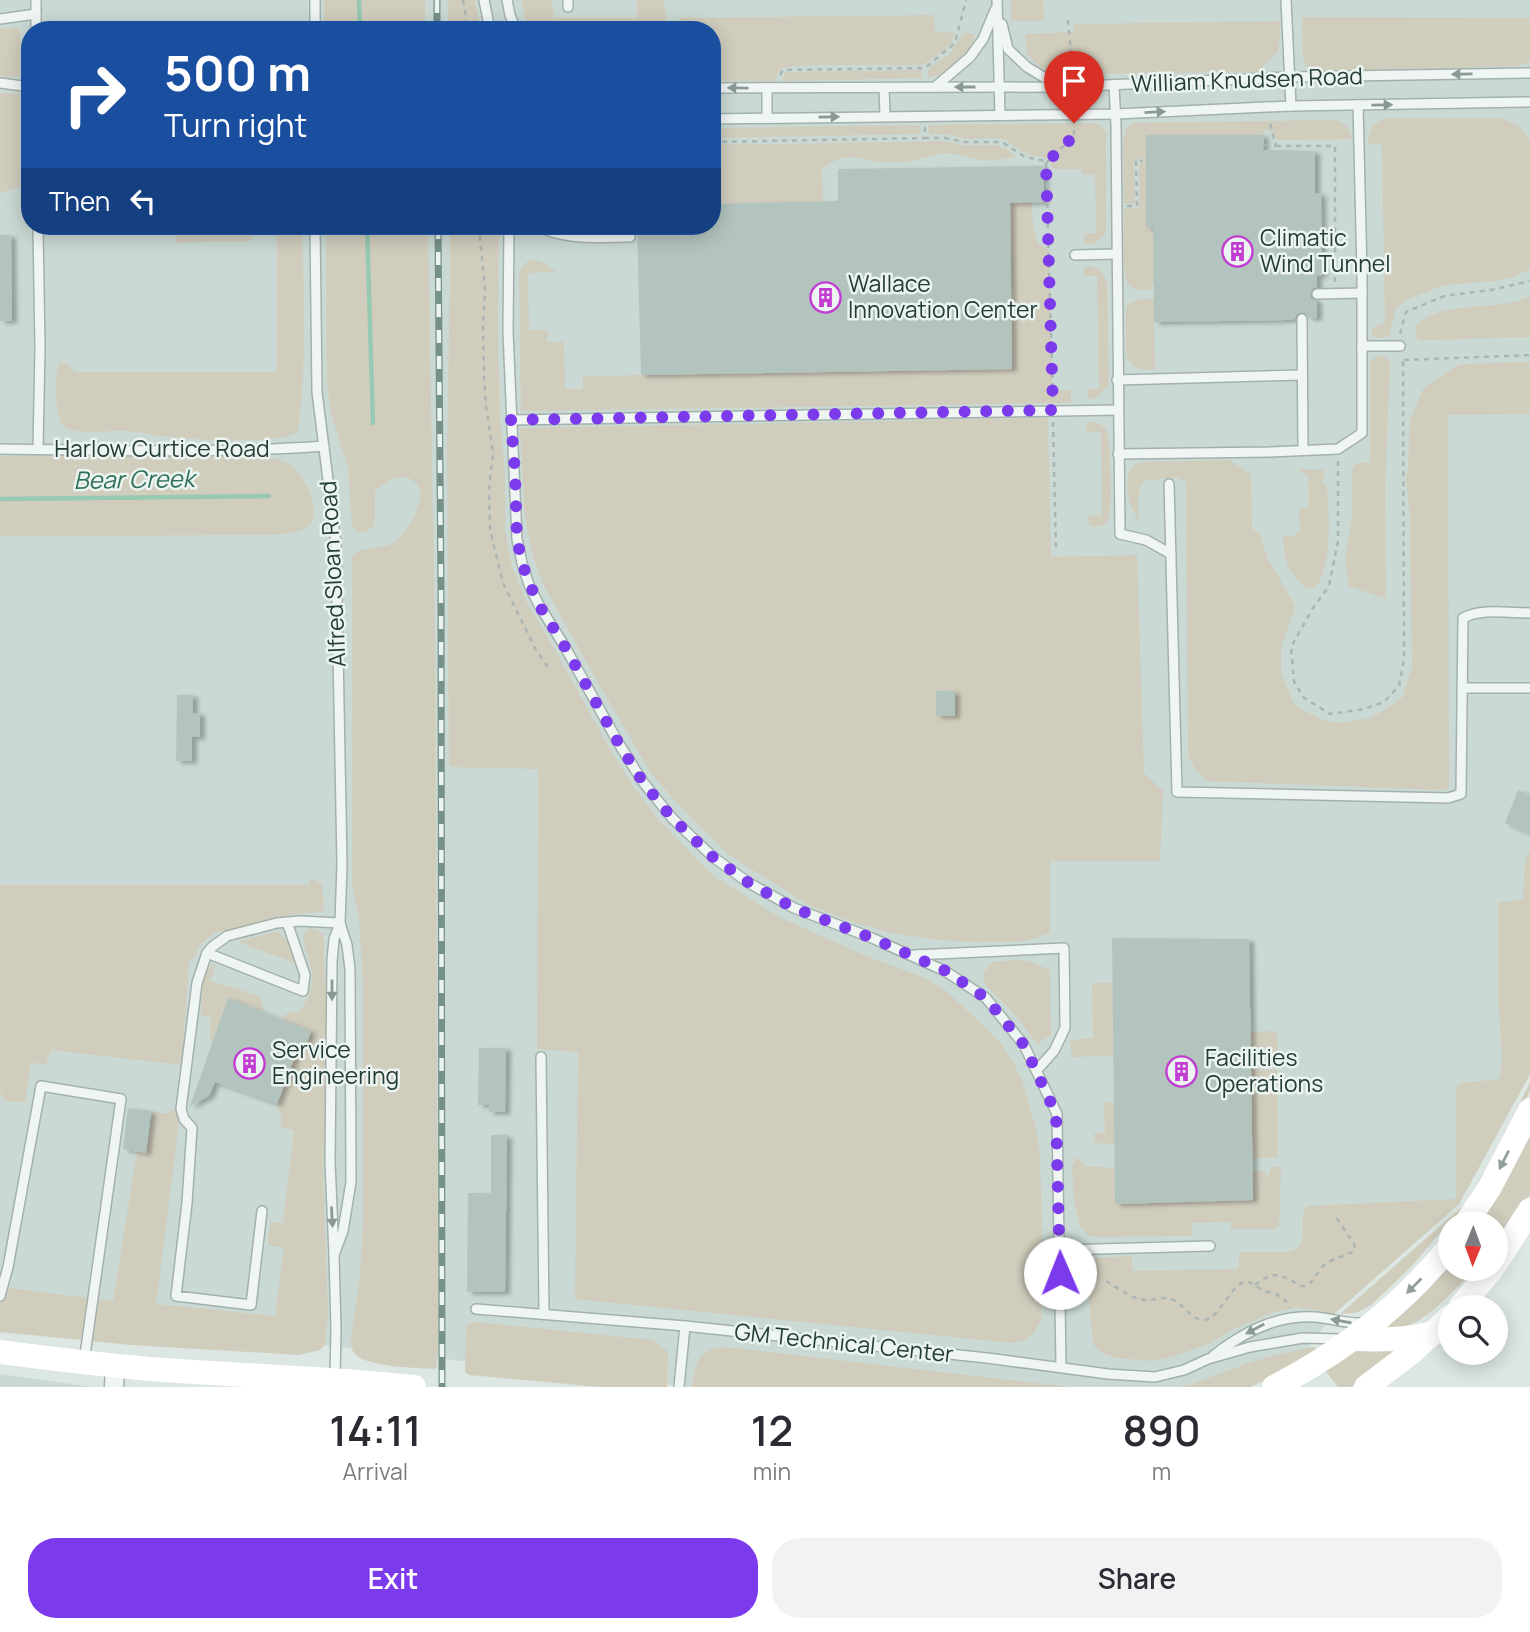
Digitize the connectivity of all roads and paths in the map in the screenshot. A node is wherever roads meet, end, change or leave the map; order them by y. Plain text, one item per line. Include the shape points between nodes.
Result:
1 (36, 0) edge
2 (315, 0) edge
3 (463, 0) edge
4 (484, 0) edge
5 (507, 0) edge
6 (966, 0) edge
7 (1286, 0) edge
8 (997, 2) edge
9 (36, 14) junction
10 (0, 19) edge
11 (1068, 20) dead end
12 (36, 21) edge
13 (315, 21) edge
14 (466, 21) edge
15 (488, 21) edge
16 (512, 21) edge
17 (925, 68) junction
18 (1530, 73) edge
19 (1289, 77) junction
20 (925, 78) dead end
21 (1073, 79) dead end
22 (0, 83) edge
23 (1114, 85) junction
24 (21, 86) edge
25 (935, 87) junction
26 (999, 87) junction
27 (1060, 87) junction
28 (721, 88) edge
29 (772, 88) junction
30 (884, 88) junction
31 (1530, 103) edge
32 (1358, 105) junction
33 (1291, 106) junction
34 (1116, 114) junction
35 (1000, 115) junction
36 (885, 116) junction
37 (767, 118) junction
38 (721, 119) edge
39 (1269, 120) dead end
40 (1074, 123) dead end
41 (925, 127) dead end
42 (925, 138) junction
43 (721, 142) edge
44 (1264, 145) dead end
45 (1276, 146) junction
46 (1143, 161) dead end
47 (1046, 163) junction
48 (1116, 206) junction
49 (38, 235) edge
50 (315, 235) edge
51 (480, 235) edge
52 (509, 235) edge
53 (564, 235) edge
54 (630, 237) dead end
55 (1117, 254) junction
56 (1075, 255) dead end
57 (1530, 281) edge
58 (1335, 282) dead end
59 (1362, 293) junction
60 (1317, 294) dead end
61 (1302, 319) dead end
62 (1362, 346) junction
63 (1400, 346) junction
64 (1530, 355) edge
65 (1402, 360) junction
66 (1302, 375) junction
67 (1117, 380) junction
68 (1053, 410) junction
69 (1118, 410) junction
70 (511, 420) junction
71 (324, 446) junction
72 (0, 449) edge
73 (38, 449) junction
74 (1338, 449) junction
75 (1303, 450) junction
76 (1118, 454) junction
77 (1169, 484) dead end
78 (1056, 552) dead end
79 (1171, 554) junction
80 (1530, 613) edge
81 (550, 670) dead end
82 (1462, 688) junction
83 (1530, 688) edge
84 (287, 922) junction
85 (341, 923) junction
86 (207, 953) junction
87 (909, 956) junction
88 (541, 1057) dead end
89 (1037, 1070) junction
90 (1530, 1110) edge
91 (1530, 1210) edge
92 (262, 1211) dead end
93 (1474, 1211) edge
94 (1336, 1217) dead end
95 (1508, 1244) edge
96 (1210, 1246) dead end
97 (1060, 1250) junction
98 (334, 1255) junction
99 (1438, 1259) edge
100 (1106, 1281) dead end
101 (1482, 1281) edge
102 (1255, 1285) junction
103 (1470, 1295) edge
104 (0, 1296) edge
105 (476, 1309) dead end
106 (544, 1314) junction
107 (1291, 1318) junction
108 (1373, 1323) junction
109 (685, 1326) junction
110 (1438, 1326) edge
111 (1438, 1328) edge
112 (1352, 1339) junction
113 (0, 1352) edge
114 (1208, 1359) junction
115 (84, 1362) junction
116 (1060, 1367) junction
117 (115, 1376) edge
118 (342, 1382) edge
119 (380, 1385) edge
120 (414, 1387) edge
121 (678, 1387) edge
122 (1274, 1387) edge
123 (1366, 1387) edge

1 - 9 lane
2 - 13 lane
3 - 14 path
4 - 15 lane
5 - 16 lane
6 - 17 path via 955,43
7 - 19 lane
8 - 25 lane via 983,39 970,57
8 - 26 lane
8 - 27 lane via 1008,49
9 - 10 lane
9 - 12 lane
11 - 21 path
17 - 20 path
17 - 29 path via 783,70
18 -> 19 lane, William Knudsen Road
19 - 23 lane, William Knudsen Road
19 - 33 lane
22 - 24 lane
23 - 27 lane, William Knudsen Road
23 - 34 lane
26 -> 25 lane, William Knudsen Road
25 - 30 lane, William Knudsen Road
26 - 27 lane, William Knudsen Road
26 - 35 lane
29 -> 28 lane, William Knudsen Road
29 - 30 lane, William Knudsen Road
29 - 37 lane
30 - 36 lane
32 -> 31 lane, William Knudsen Road
32 - 33 lane, William Knudsen Road
32 - 59 lane
34 -> 33 lane, William Knudsen Road
34 - 35 lane, William Knudsen Road
34 - 48 lane
35 - 36 lane, William Knudsen Road
37 -> 36 lane, William Knudsen Road
37 - 38 lane, William Knudsen Road
39 - 45 path
40 - 47 path via 1074,136
41 - 42 path
42 - 43 path
42 - 47 path via 1002,142
44 - 45 path
45 - 58 path via 1335,146
46 - 48 path via 1136,160 1137,206
47 - 68 path
48 - 55 lane
49 - 73 lane
50 - 71 lane, Alfred Sloan Road via 317,392
51 - 81 path via 484,376 493,453 489,502 493,544 503,583
52 - 70 lane
53 - 54 lane
55 - 56 lane
55 - 67 lane
57 - 63 path via 1444,296 1406,312
59 - 60 lane
59 - 62 lane
61 - 66 lane
62 - 63 lane
62 - 74 lane via 1362,433
63 - 65 path
64 - 65 path
65 - 74 path via 1404,659 1399,685 1384,702 1330,713 1303,698 1294,681 1291,647 1329,586 1338,541
66 - 67 lane
66 - 75 lane
67 - 69 lane
68 - 69 lane
68 - 70 lane
68 - 78 path
69 - 76 lane
70 - 87 lane via 517,539 530,585 643,782 672,818 749,883 794,908
71 - 73 lane, Harlow Curtice Road
71 - 85 lane, Alfred Sloan Road via 336,544
72 - 73 lane, Harlow Curtice Road
74 - 75 lane
75 - 76 lane
76 - 79 lane via 1120,534 1146,540
77 - 79 lane
79 - 82 lane via 1177,792 1448,799 1461,794
80 - 82 lane via 1486,612 1463,618
82 - 83 lane
84 - 85 lane
84 - 86 lane via 227,936
84 - 86 lane via 305,975 303,991
85 -> 98 lane, Alfred Sloan Road via 332,961
85 - 98 lane, Alfred Sloan Road via 350,969 351,1182
86 - 92 lane via 197,983 182,1096 184,1119 192,1128 176,1296 251,1305
87 - 89 lane via 946,971 986,998 1024,1045
87 - 89 lane via 1064,948 1065,1028 1054,1051
88 - 106 lane
89 - 97 lane via 1056,1114
90 -> 93 main road
91 - 95 main road
94 - 102 path via 1354,1244 1353,1252 1324,1265 1306,1286 1276,1274
96 - 97 lane
97 - 116 lane
98 - 118 lane, Alfred Sloan Road
99 -> 108 main road
100 - 102 path via 1143,1300 1171,1299 1202,1320 1223,1306 1239,1284
101 - 103 main road
102 - 107 path via 1283,1297
104 - 115 lane via 41,1086 121,1098
105 - 106 lane, GM Technical Center
106 - 109 lane, GM Technical Center
108 -> 107 lane, GM Technical Center
107 -> 114 lane, GM Technical Center via 1265,1324
108 - 112 main road
109 - 116 lane, GM Technical Center
109 - 121 lane
110 - 112 main road via 1411,1338
111 - 123 main road
112 - 114 lane, GM Technical Center via 1303,1338
112 - 122 main road
113 - 115 main road
114 - 116 lane, GM Technical Center via 1155,1377
115 - 117 main road
117 - 118 main road via 191,1372
118 - 119 main road
119 - 120 main road

